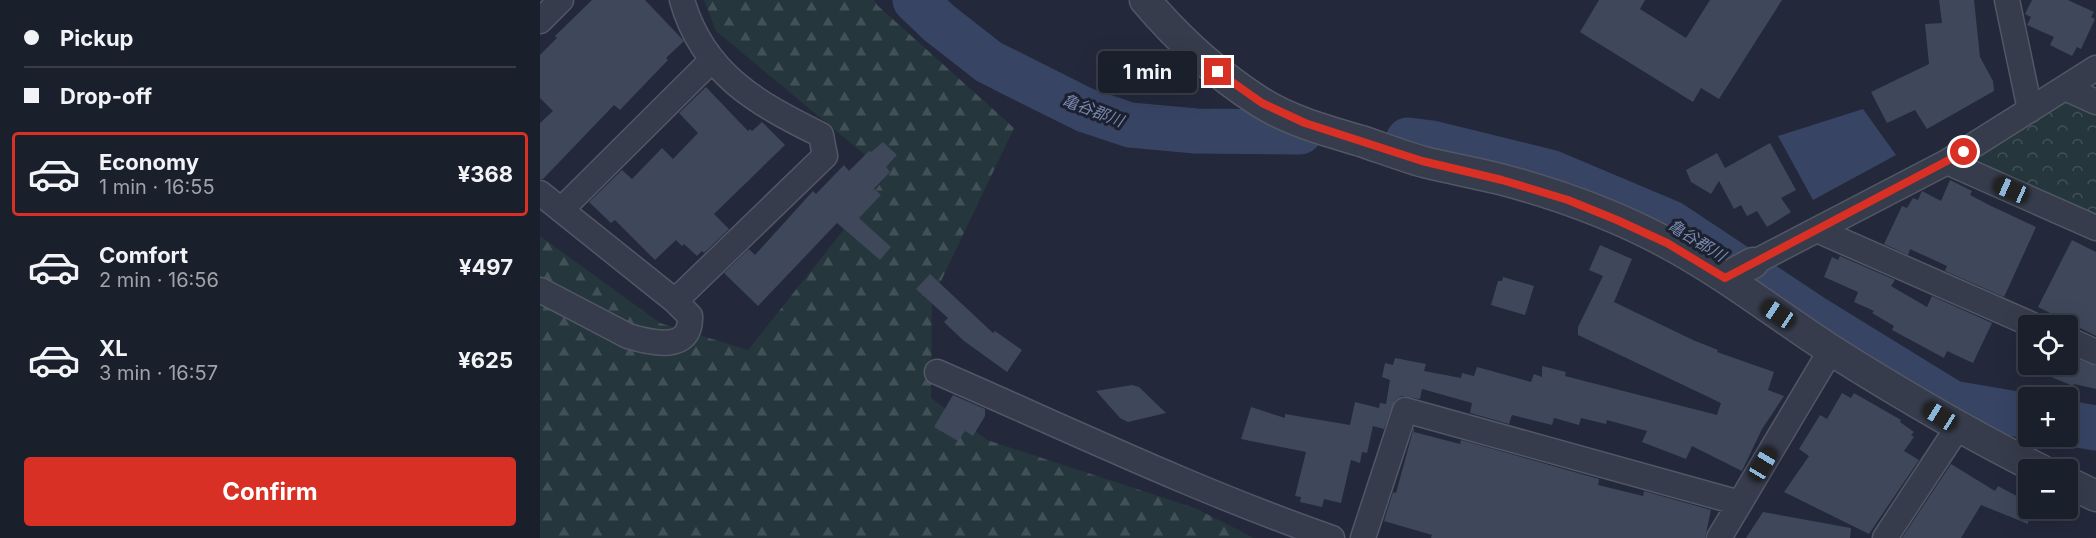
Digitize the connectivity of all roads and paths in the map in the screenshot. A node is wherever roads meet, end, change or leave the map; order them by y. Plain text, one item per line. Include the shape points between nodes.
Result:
1 (561, 0) edge
2 (682, 0) edge
3 (1145, 0) edge
4 (2007, 0) edge
5 (540, 21) edge
6 (712, 60) junction
7 (2096, 68) edge
8 (2065, 88) junction
9 (2096, 102) edge
10 (2030, 110) junction
11 (1947, 162) junction
12 (540, 193) edge
13 (561, 210) junction
14 (2096, 228) edge
15 (1817, 230) junction
16 (1753, 263) joint
17 (1725, 278) junction
18 (540, 290) edge
19 (675, 301) junction
20 (2018, 319) edge
21 (2078, 344) edge
22 (1831, 350) junction
23 (2096, 352) edge
24 (937, 372) dead end
25 (1958, 427) junction
26 (2020, 459) edge
27 (2078, 487) edge
28 (2096, 496) edge
29 (1740, 503) junction
30 (1332, 538) edge
31 (1363, 538) edge
32 (1719, 538) edge
33 (1885, 538) edge

1 - 5 street
2 - 6 street via 687,17
3 - 17 street via 1218,72 1262,103 1305,123 1422,161 1568,200 1667,243
4 - 10 street
6 - 13 street
6 - 19 street via 757,101 821,135 825,156
7 - 8 street
8 - 9 street
8 - 10 street
10 - 11 street
11 - 14 street
11 - 15 street
12 - 13 street
13 - 19 street
15 - 16 street
15 - 20 street
16 - 17 street
17 - 22 street
18 - 19 street via 628,336 667,343 679,340 690,326 690,316
21 - 23 street
22 - 25 street
22 - 29 street
24 - 30 street via 1162,471
25 - 26 street
25 - 33 street
27 - 28 street
29 - 31 street via 1405,410
29 - 32 street

